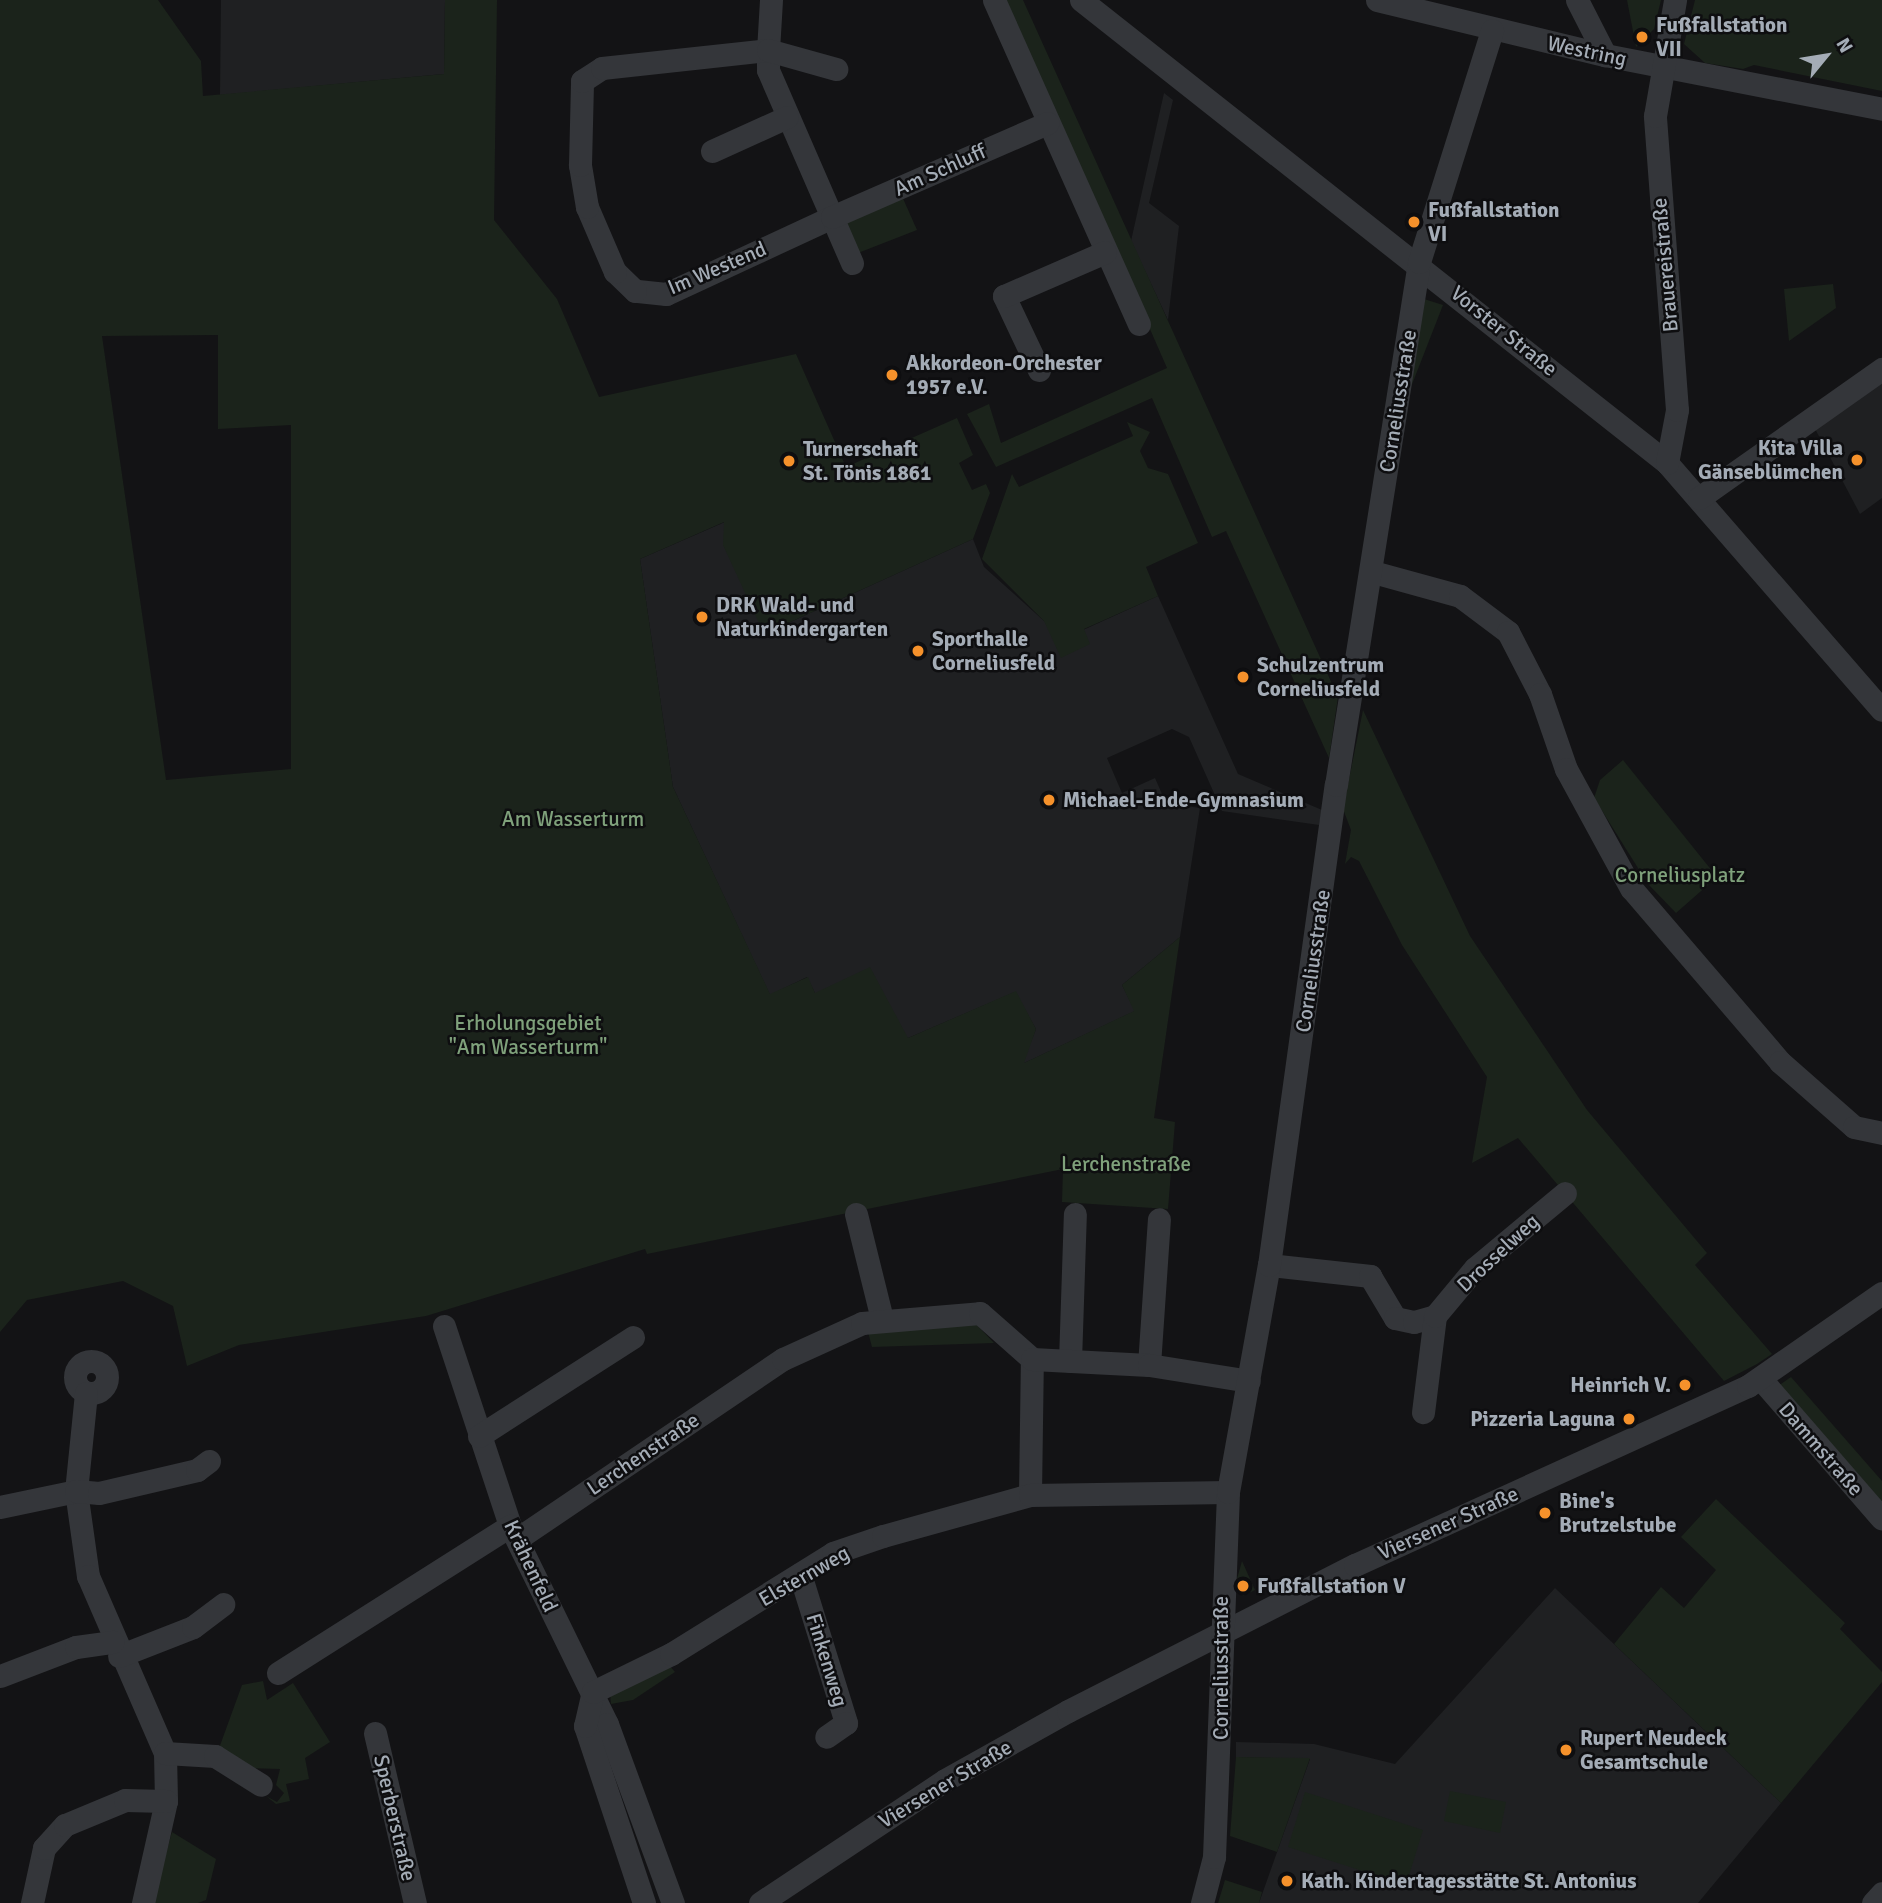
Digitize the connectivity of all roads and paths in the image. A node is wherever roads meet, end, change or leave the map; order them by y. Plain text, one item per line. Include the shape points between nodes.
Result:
1 (772, 0) edge
2 (994, 0) edge
3 (1081, 0) edge
4 (1377, 0) edge
5 (1577, 0) edge
6 (1675, 0) edge
7 (1492, 30) junction
8 (768, 50) junction
9 (1605, 55) junction
10 (1661, 67) junction
11 (836, 69) dead end
12 (1882, 109) edge
13 (787, 117) junction
14 (1047, 123) junction
15 (712, 151) dead end
16 (832, 217) junction
17 (1105, 252) junction
18 (1419, 262) junction
19 (852, 263) dead end
20 (1139, 324) dead end
21 (1882, 369) edge
22 (1039, 370) dead end
23 (1667, 463) junction
24 (1699, 498) junction
25 (1373, 572) junction
26 (1880, 703) edge
27 (1882, 1133) edge
28 (1564, 1193) dead end
29 (856, 1214) dead end
30 (1076, 1214) dead end
31 (1159, 1219) dead end
32 (1269, 1265) junction
33 (1882, 1293) edge
34 (1435, 1316) junction
35 (882, 1319) junction
36 (444, 1326) dead end
37 (634, 1337) dead end
38 (1032, 1359) junction
39 (1070, 1361) junction
40 (1149, 1365) junction
41 (1760, 1378) junction
42 (1250, 1381) junction
43 (86, 1393) dead end
44 (1423, 1412) dead end
45 (479, 1436) junction
46 (209, 1461) dead end
47 (76, 1491) junction
48 (1228, 1492) junction
49 (1030, 1495) junction
50 (0, 1507) edge
51 (1882, 1520) edge
52 (514, 1532) junction
53 (800, 1574) junction
54 (223, 1604) dead end
55 (1221, 1633) junction
56 (116, 1649) junction
57 (278, 1673) dead end
58 (0, 1676) edge
59 (593, 1692) junction
60 (375, 1733) dead end
61 (826, 1737) dead end
62 (165, 1753) junction
63 (261, 1785) dead end
64 (166, 1801) junction
65 (1882, 1893) edge
66 (32, 1903) edge
67 (143, 1903) edge
68 (415, 1903) edge
69 (644, 1903) edge
70 (673, 1903) edge
71 (760, 1903) edge
72 (1202, 1903) edge
73 (1873, 1903) edge

1 - 8 street
2 - 14 street
3 - 18 street, Vorster Straße
4 - 7 street, Westring
5 - 9 street
6 - 10 street, Brauereistraße
7 - 9 street, Westring
7 - 18 street, Corneliusstraße
8 - 11 street, Im Westend
8 - 13 street via 768,71
8 - 16 street, Im Westend via 588,75 578,98 587,207 615,272 635,291 666,294
9 - 10 street, Westring
10 - 12 street, Westring
10 - 23 street, Brauereistraße via 1658,182 1677,410
13 - 15 street
13 - 16 street
14 - 16 street, Am Schluff
14 - 17 street
16 - 19 street
17 - 20 street
17 - 22 street via 1004,296
18 - 23 street, Vorster Straße
18 - 25 street, Corneliusstraße
21 - 24 street
23 - 24 street, Vorster Straße
24 - 26 street, Vorster Straße
25 - 27 street via 1460,596 1508,632 1540,694 1566,769 1631,888 1780,1062 1854,1127
25 - 32 street, Corneliusstraße
28 - 34 street, Drosselweg via 1475,1268
29 - 35 street
30 - 39 street
31 - 40 street
32 - 34 street via 1370,1276 1395,1318 1414,1322
32 - 42 street, Corneliusstraße
33 - 41 street, Viersener Straße
34 - 44 street
35 - 38 street, Lerchenstraße via 980,1313
35 - 52 street, Lerchenstraße via 816,1340 783,1359
36 - 45 street, Krähenfeld
37 - 45 street
38 - 39 street
38 - 49 street
39 - 40 street
40 - 42 street
41 - 51 street, Dammstraße
41 - 55 street, Viersener Straße
42 - 48 street, Corneliusstraße
43 - 47 street
45 - 52 street, Krähenfeld
46 - 47 street via 197,1470 99,1493
47 - 50 street
47 - 56 street via 88,1576
48 - 49 street, Elsternweg
48 - 55 street, Corneliusstraße
49 - 53 street, Elsternweg via 833,1553
52 - 57 street, Lerchenstraße
52 - 59 street, Krähenfeld
53 - 59 street, Elsternweg via 671,1654
53 - 61 street, Finkenweg via 846,1723
54 - 56 street via 193,1627
55 - 71 street, Viersener Straße via 945,1780
55 - 72 street, Corneliusstraße via 1214,1857
56 - 58 street via 76,1647
56 - 62 street
59 - 69 street via 585,1726
59 - 70 street, Krähenfeld
60 - 68 street, Sperberstraße
62 - 63 street via 215,1756
62 - 64 street
64 - 66 street via 125,1800 65,1825 44,1849
64 - 67 street
65 - 73 street

